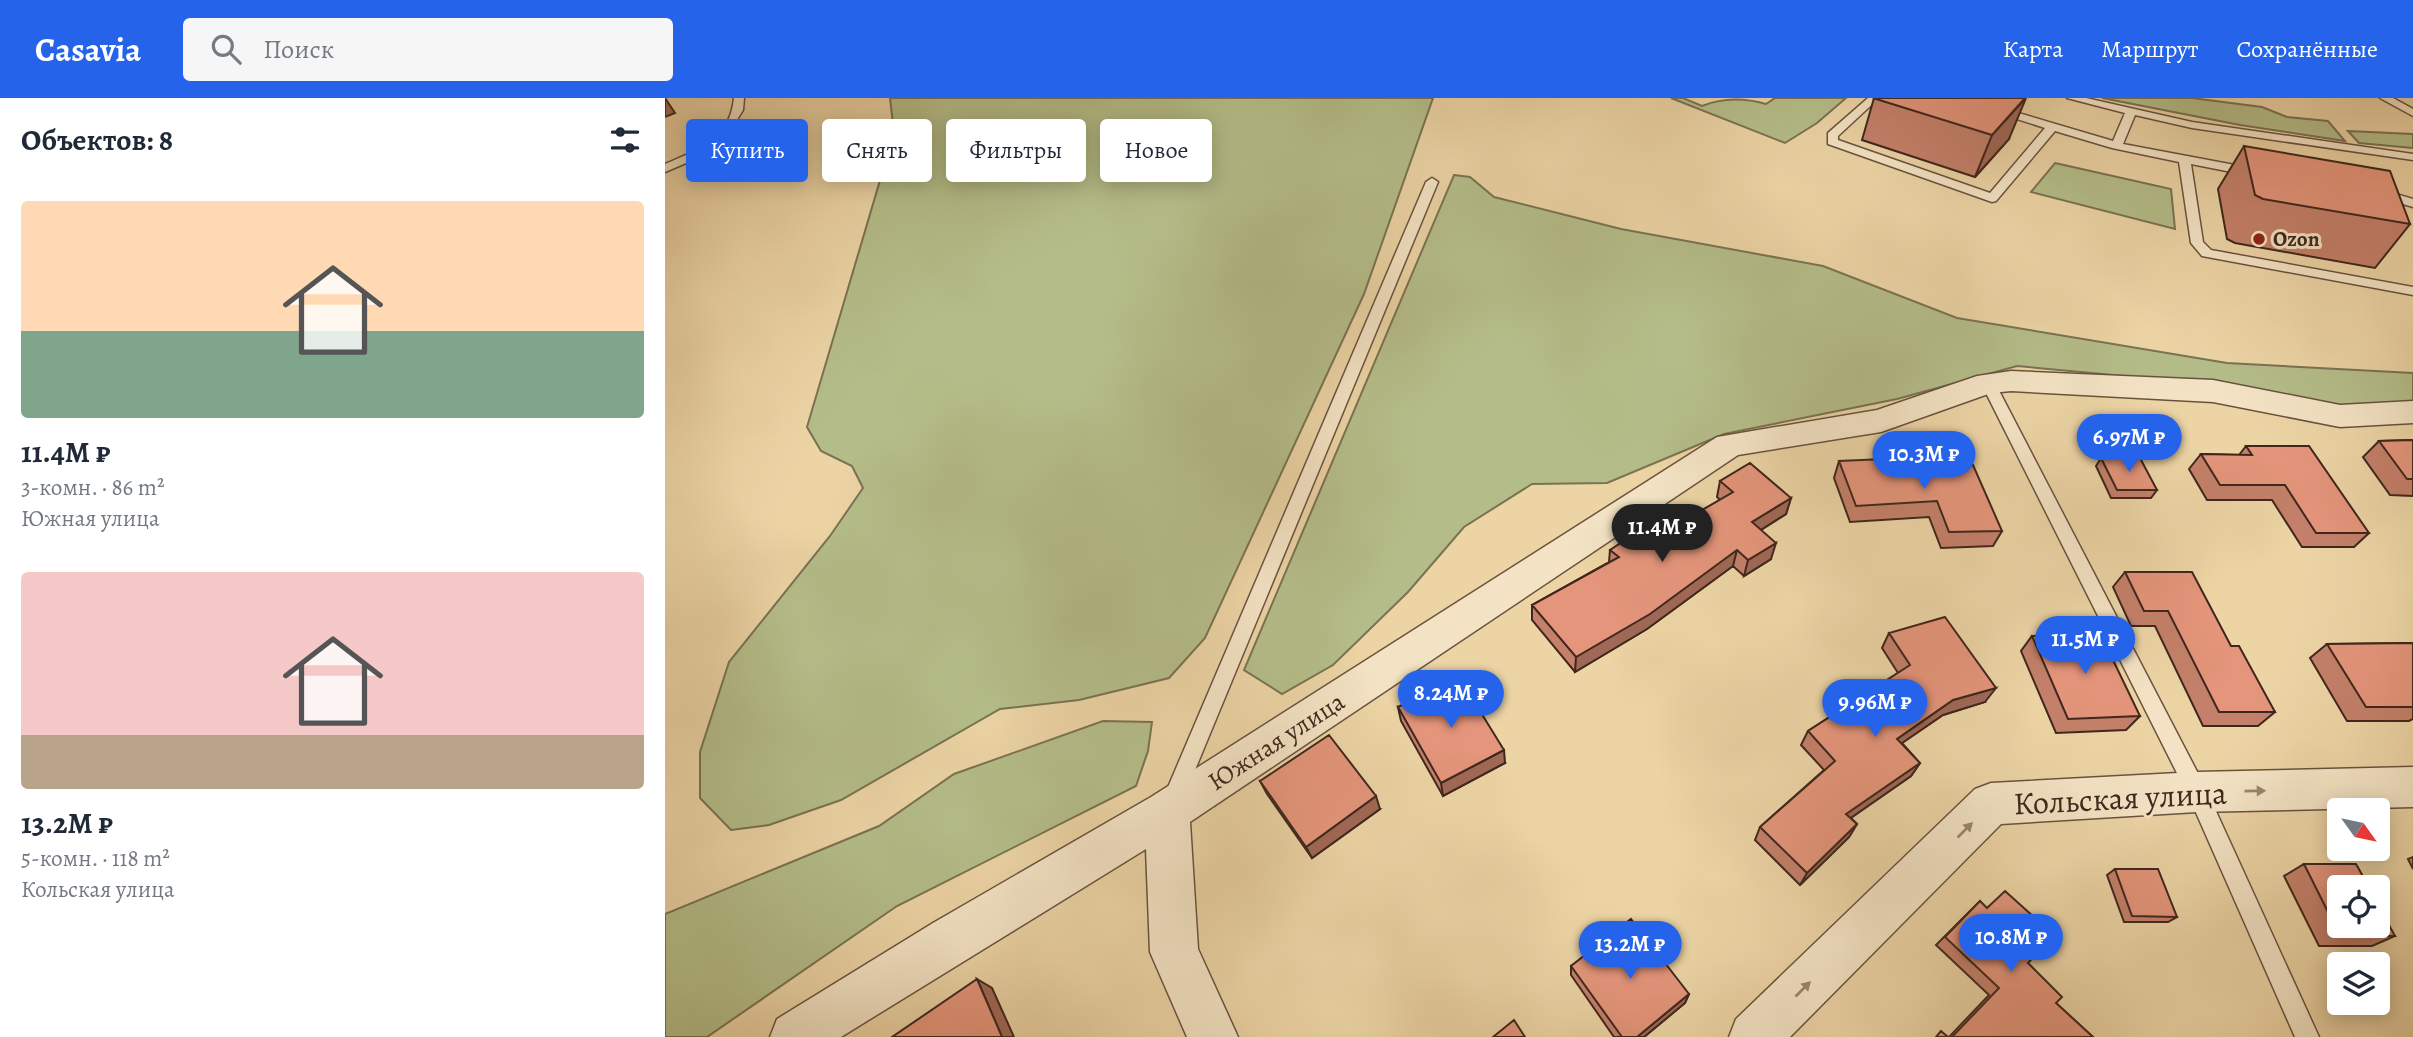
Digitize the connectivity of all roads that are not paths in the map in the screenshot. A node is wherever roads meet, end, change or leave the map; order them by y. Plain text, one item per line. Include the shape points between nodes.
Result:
1 (740, 98) edge
2 (1874, 98) edge
3 (1956, 98) edge
4 (2072, 98) edge
5 (2385, 98) edge
6 (2131, 113) junction
7 (2413, 113) edge
8 (2052, 127) junction
9 (2116, 146) junction
10 (2413, 157) edge
11 (2185, 162) junction
12 (665, 168) edge
13 (2265, 174) edge
14 (1432, 182) dead end
15 (2358, 189) edge
16 (2413, 203) edge
17 (2413, 291) edge
18 (1988, 383) junction
19 (2413, 412) edge
20 (2413, 787) edge
21 (2197, 792) junction
22 (1167, 812) junction
23 (795, 1037) edge
24 (1213, 1037) edge
25 (1754, 1037) edge
26 (2307, 1037) edge

1 - 12 lane via 739,110 715,147
2 - 8 lane via 1832,135 1832,142 1992,198
3 - 8 lane
4 - 6 lane
5 - 7 lane
6 - 9 lane
6 - 10 lane
8 - 9 lane
9 - 11 lane
11 - 13 lane
11 - 17 lane via 2197,243 2207,253
14 - 22 lane
15 - 16 lane via 2397,195
18 - 19 street, Южная улица via 2032,381 2213,391 2340,416
18 - 21 lane
18 - 22 street, Южная улица via 1881,421 1729,445
21 -> 20 street, Кольская улица
25 -> 21 street, Кольская улица via 1990,804
21 - 26 lane
22 - 23 street, Южная улица
22 - 24 street via 1174,952

